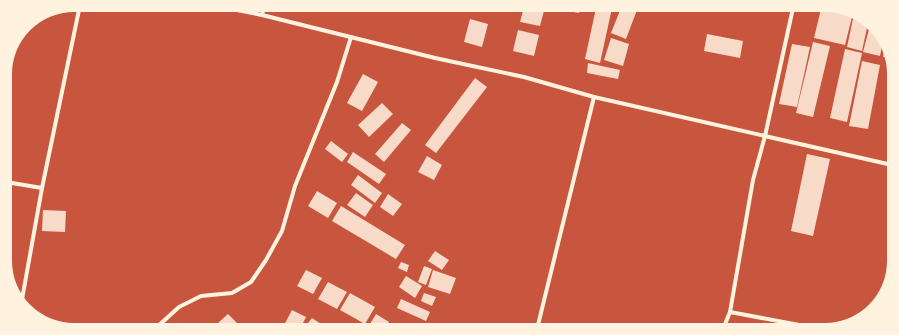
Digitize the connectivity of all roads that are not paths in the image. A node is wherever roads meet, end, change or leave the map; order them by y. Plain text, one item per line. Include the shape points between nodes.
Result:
1 (79, 12) edge
2 (247, 12) edge
3 (263, 12) edge
4 (792, 12) edge
5 (262, 15) junction
6 (351, 36) junction
7 (594, 97) junction
8 (765, 136) junction
9 (887, 164) edge
10 (12, 183) edge
11 (42, 188) junction
12 (23, 296) edge
13 (730, 312) junction
14 (162, 323) edge
15 (539, 323) edge
16 (725, 323) edge
17 (789, 323) edge

1 - 11 street
2 - 5 street
3 - 5 street
4 - 8 street
5 - 6 street
6 - 7 street via 435,58 524,77
6 - 14 street via 337,82 296,186 282,231 251,282 232,293 201,296 180,307
7 - 8 street
7 - 15 street
8 - 9 street
8 - 13 street via 753,180
10 - 11 street
11 - 12 street
13 - 16 street
13 - 17 street

